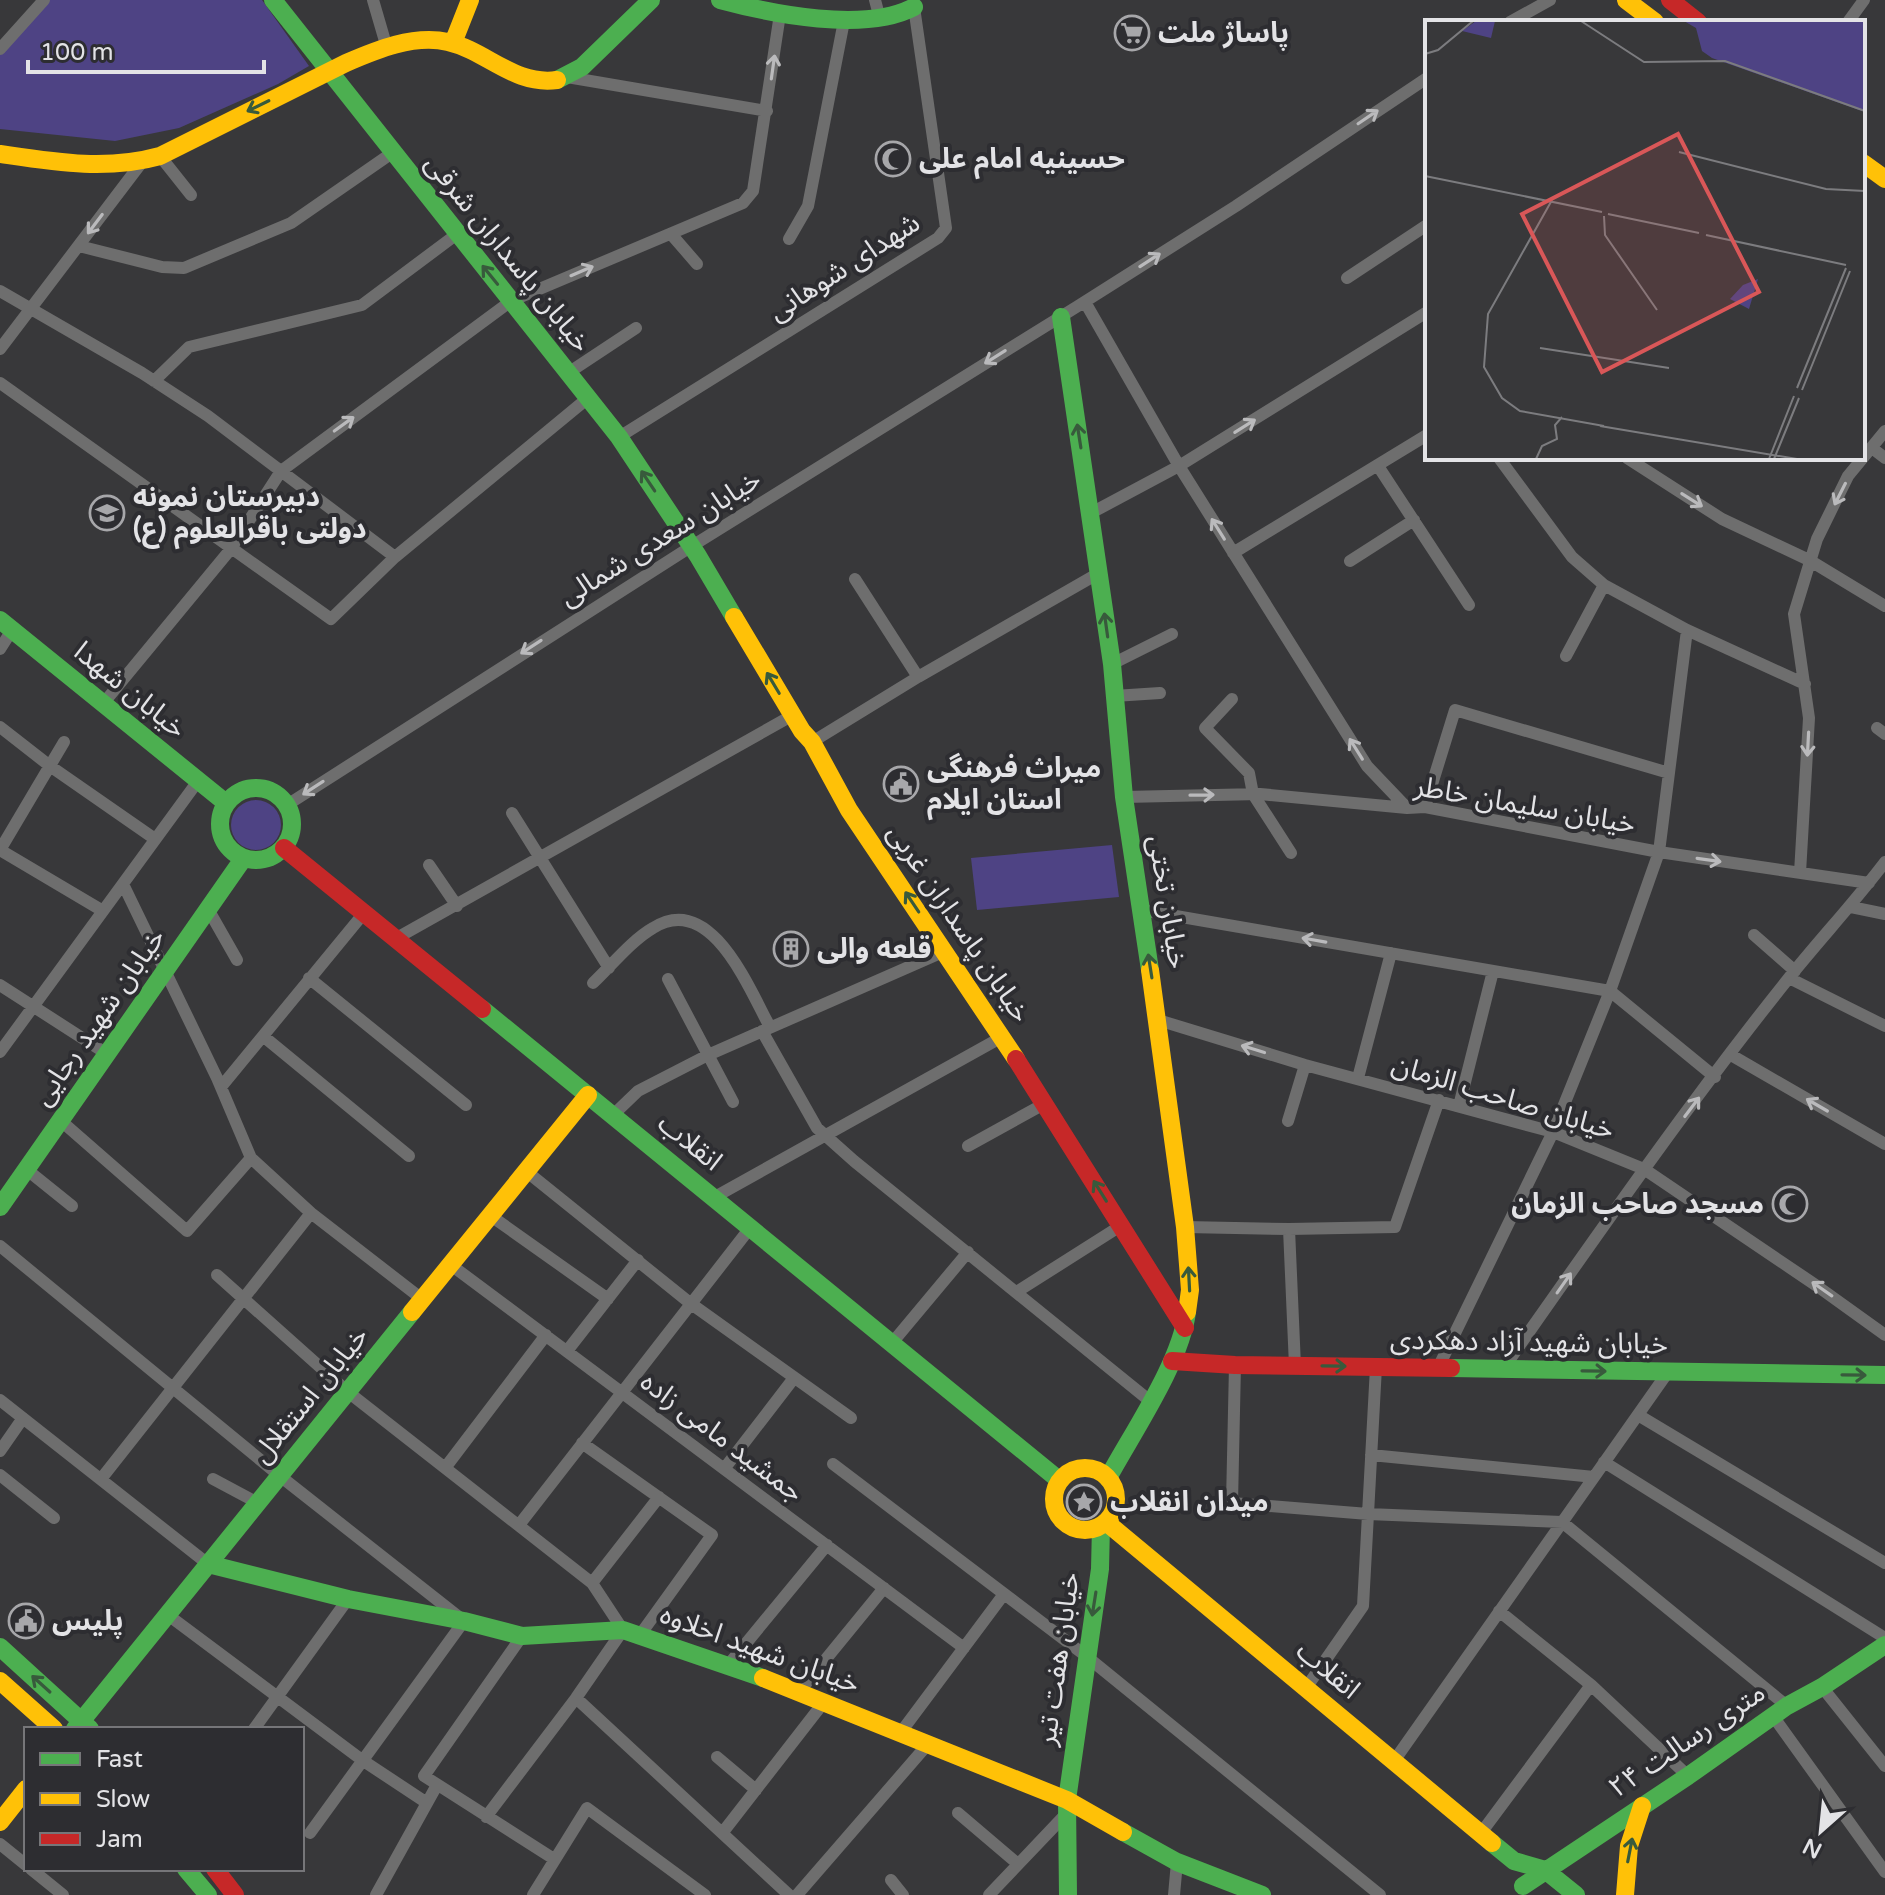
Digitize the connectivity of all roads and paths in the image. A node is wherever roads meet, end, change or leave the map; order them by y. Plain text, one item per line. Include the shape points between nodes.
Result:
1 (44, 0) edge
2 (273, 0) edge
3 (373, 0) edge
4 (470, 0) edge
5 (650, 0) edge
6 (720, 0) edge
7 (875, 0) edge
8 (1550, 0) edge
9 (1626, 0) edge
10 (1670, 0) edge
11 (1864, 0) edge
12 (914, 7) joint
13 (780, 14) junction
14 (880, 19) junction
15 (1514, 20) edge
16 (1652, 20) edge
17 (1695, 20) edge
18 (1849, 20) edge
19 (844, 21) junction
20 (453, 43) junction
21 (387, 48) junction
22 (0, 49) edge
23 (328, 71) junction
24 (567, 77) junction
25 (1425, 79) edge
26 (767, 111) junction
27 (392, 153) junction
28 (0, 154) edge
29 (151, 159) junction
30 (1865, 164) edge
31 (1885, 179) edge
32 (191, 195) dead end
33 (1425, 226) edge
34 (457, 234) junction
35 (671, 234) junction
36 (789, 239) dead end
37 (79, 246) junction
38 (697, 264) dead end
39 (1347, 278) dead end
40 (0, 291) edge
41 (511, 301) junction
42 (1085, 302) junction
43 (31, 309) junction
44 (1425, 313) edge
45 (1061, 317) junction
46 (636, 328) dead end
47 (0, 349) edge
48 (568, 373) junction
49 (154, 381) junction
50 (0, 383) edge
51 (588, 398) junction
52 (1885, 431) edge
53 (1425, 436) edge
54 (619, 437) junction
55 (1872, 448) junction
56 (1865, 456) edge
57 (1885, 458) edge
58 (1500, 460) edge
59 (1630, 460) edge
60 (1862, 460) edge
61 (1179, 466) junction
62 (1378, 466) junction
63 (281, 471) junction
64 (1091, 513) junction
65 (1414, 520) junction
66 (692, 546) junction
67 (230, 550) junction
68 (1233, 553) junction
69 (395, 557) junction
70 (1809, 560) junction
71 (1350, 561) dead end
72 (1099, 573) junction
73 (855, 579) dead end
74 (1604, 585) junction
75 (1469, 605) dead end
76 (1885, 606) edge
77 (6, 625) edge
78 (1687, 630) junction
79 (1172, 634) dead end
80 (0, 649) edge
81 (1566, 656) dead end
82 (1112, 664) junction
83 (918, 677) junction
84 (1805, 684) junction
85 (1160, 693) dead end
86 (1114, 696) junction
87 (1232, 699) dead end
88 (102, 705) junction
89 (793, 715) junction
90 (0, 727) edge
91 (64, 742) dead end
92 (812, 742) junction
93 (50, 766) junction
94 (1669, 773) junction
95 (198, 781) junction
96 (1253, 794) junction
97 (1124, 797) junction
98 (226, 803) junction
99 (287, 805) junction
100 (1425, 807) junction
101 (1407, 808) junction
102 (512, 813) dead end
103 (155, 839) junction
104 (284, 848) junction
105 (0, 850) edge
106 (1659, 852) junction
107 (1291, 853) dead end
108 (540, 857) junction
109 (243, 859) junction
110 (1885, 862) edge
111 (429, 865) dead end
112 (1800, 873) junction
113 (1869, 883) junction
114 (123, 884) junction
115 (457, 906) junction
116 (1851, 907) junction
117 (208, 909) junction
118 (1141, 910) junction
119 (103, 911) junction
120 (364, 913) junction
121 (1885, 914) edge
122 (1754, 935) dead end
123 (395, 939) junction
124 (945, 951) junction
125 (1391, 953) junction
126 (237, 960) dead end
127 (609, 968) junction
128 (166, 970) junction
129 (1493, 971) junction
130 (1792, 975) junction
131 (309, 978) junction
132 (668, 979) dead end
133 (593, 983) dead end
134 (0, 985) edge
135 (1610, 991) junction
136 (33, 1007) junction
137 (1158, 1020) junction
138 (1885, 1026) edge
139 (766, 1029) junction
140 (263, 1036) junction
141 (1002, 1037) junction
142 (1, 1047) edge
143 (107, 1054) junction
144 (708, 1055) junction
145 (1731, 1055) junction
146 (1305, 1065) junction
147 (1715, 1077) junction
148 (1358, 1078) junction
149 (221, 1087) junction
150 (588, 1095) junction
151 (1439, 1100) junction
152 (733, 1102) dead end
153 (1044, 1104) junction
154 (466, 1105) dead end
155 (1459, 1106) junction
156 (612, 1116) junction
157 (60, 1120) junction
158 (1288, 1121) dead end
159 (1553, 1132) junction
160 (826, 1134) junction
161 (1885, 1144) edge
162 (968, 1146) dead end
163 (409, 1156) dead end
164 (251, 1158) junction
165 (26, 1169) junction
166 (1644, 1169) junction
167 (526, 1171) junction
168 (713, 1198) junction
169 (72, 1206) dead end
170 (0, 1207) edge
171 (311, 1213) junction
172 (491, 1216) junction
173 (1122, 1225) junction
174 (1185, 1227) junction
175 (750, 1228) junction
176 (1289, 1229) junction
177 (0, 1246) edge
178 (968, 1252) junction
179 (638, 1260) junction
180 (451, 1265) junction
181 (217, 1275) dead end
182 (1018, 1291) junction
183 (244, 1299) junction
184 (422, 1299) junction
185 (608, 1299) junction
186 (690, 1303) junction
187 (1185, 1328) junction
188 (546, 1335) junction
189 (1885, 1335) edge
190 (892, 1343) junction
191 (567, 1351) junction
192 (1172, 1361) junction
193 (1235, 1365) junction
194 (1295, 1366) junction
195 (1376, 1367) junction
196 (1438, 1368) junction
197 (1503, 1369) junction
198 (1668, 1372) junction
199 (1885, 1375) edge
200 (794, 1378) junction
201 (173, 1388) junction
202 (348, 1392) junction
203 (621, 1392) junction
204 (0, 1400) edge
205 (1150, 1401) junction
206 (1638, 1415) junction
207 (23, 1418) junction
208 (851, 1418) dead end
209 (582, 1443) junction
210 (0, 1451) edge
211 (1371, 1455) junction
212 (1604, 1462) junction
213 (833, 1464) dead end
214 (445, 1468) junction
215 (724, 1469) junction
216 (0, 1475) edge
217 (280, 1476) junction
218 (1594, 1477) junction
219 (1108, 1478) junction
220 (101, 1479) junction
221 (213, 1479) dead end
222 (1059, 1480) junction
223 (659, 1497) junction
224 (258, 1503) junction
225 (1368, 1514) junction
226 (54, 1518) dead end
227 (1562, 1522) junction
228 (1103, 1524) junction
229 (519, 1525) junction
230 (827, 1545) junction
231 (1885, 1563) edge
232 (208, 1564) junction
233 (592, 1583) junction
234 (884, 1588) junction
235 (1004, 1594) junction
236 (348, 1599) junction
237 (1499, 1611) junction
238 (168, 1615) junction
239 (464, 1621) junction
240 (631, 1632) junction
241 (522, 1636) junction
242 (1885, 1638) edge
243 (1885, 1645) edge
244 (0, 1647) edge
245 (964, 1648) junction
246 (1086, 1656) junction
247 (729, 1664) junction
248 (0, 1681) edge
249 (1591, 1685) junction
250 (1822, 1687) junction
251 (1306, 1688) junction
252 (799, 1692) junction
253 (276, 1696) junction
254 (576, 1698) junction
255 (824, 1702) junction
256 (1780, 1711) junction
257 (82, 1726) edge
258 (52, 1727) edge
259 (255, 1727) edge
260 (901, 1732) junction
261 (928, 1744) junction
262 (717, 1757) dead end
263 (362, 1760) junction
264 (1394, 1761) junction
265 (1885, 1766) edge
266 (1688, 1776) junction
267 (437, 1785) junction
268 (756, 1790) junction
269 (24, 1792) edge
270 (427, 1803) junction
271 (1642, 1806) junction
272 (1067, 1807) junction
273 (958, 1813) dead end
274 (486, 1817) junction
275 (0, 1822) edge
276 (723, 1832) junction
277 (310, 1833) dead end
278 (1481, 1833) junction
279 (0, 1844) edge
280 (554, 1859) junction
281 (1514, 1861) junction
282 (1177, 1862) junction
283 (24, 1864) edge
284 (1018, 1864) junction
285 (1545, 1870) junction
286 (33, 1871) edge
287 (188, 1871) edge
288 (217, 1871) edge
289 (1885, 1872) edge
290 (891, 1880) dead end
291 (1523, 1892) edge
292 (63, 1895) edge
293 (208, 1895) edge
294 (235, 1895) edge
295 (376, 1895) edge
296 (533, 1895) edge
297 (705, 1895) edge
298 (789, 1895) edge
299 (797, 1895) edge
300 (903, 1895) edge
301 (989, 1895) edge
302 (1068, 1895) edge
303 (1174, 1895) edge
304 (1262, 1895) edge
305 (1380, 1895) edge
306 (1576, 1895) edge
307 (1625, 1895) edge

1 - 22 street
2 - 23 street, خیابان پاسداران شرقی
3 - 21 street
4 - 20 street
5 - 24 street via 587,64
6 - 13 street
7 - 14 street
8 - 15 street
9 - 16 street
10 - 17 street
11 - 18 street
12 - 14 street
12 - 54 street, شهدای شوهانی via 946,228 938,238
13 - 19 street
26 -> 13 street
14 - 19 street
19 - 36 street via 808,206
20 - 21 street via 430,40
20 - 24 street via 533,80
21 - 23 street
23 - 27 street, خیابان پاسداران شرقی
23 -> 29 street
24 - 26 street
42 -> 25 street, خیابان سعدی شمالی
26 - 35 street via 753,191 743,203
27 - 34 street, خیابان پاسداران شرقی
27 - 37 street via 291,223 184,268
28 - 29 street via 112,166
29 - 32 street
29 -> 37 street
30 - 31 street
33 - 39 street
41 -> 34 street, خیابان پاسداران شرقی
34 - 49 street via 362,305 189,347
35 - 38 street
41 -> 35 street
37 - 43 street
40 - 43 street
41 - 48 street, خیابان پاسداران شرقی
63 -> 41 street
42 - 45 street, خیابان سعدی شمالی
42 - 61 street
43 - 47 street
43 - 49 street
61 -> 44 street
64 -> 45 street, خیابان تختی
45 -> 66 street, خیابان سعدی شمالی
46 - 48 street
48 - 51 street, خیابان پاسداران شرقی
49 - 63 street
50 - 67 street
51 - 54 street, خیابان پاسداران شرقی
51 - 69 street
52 - 55 street
53 - 62 street
66 -> 54 street, خیابان پاسداران شرقی
55 -> 56 street
55 - 57 street
58 - 74 street via 1572,557
59 -> 70 street via 1722,519
60 -> 70 street via 1848,476
61 - 64 street
68 -> 61 street
62 - 65 street
62 - 68 street
63 - 67 street
63 - 69 street
64 - 72 street, خیابان تختی
65 - 71 street
65 - 75 street
89 -> 66 street, خیابان پاسداران غربی
66 -> 99 street, خیابان سعدی شمالی
67 - 69 street via 331,619
67 - 88 street
101 -> 68 street via 1367,766
70 - 76 street
70 - 84 street via 1794,614
82 -> 72 street, خیابان تختی
72 - 83 street
73 - 83 street
74 - 78 street
74 - 81 street
77 - 80 street
77 - 88 street, خیابان شهدا
78 - 84 street
78 - 94 street
79 - 82 street
82 - 86 street, خیابان تختی
83 - 92 street
84 -> 112 street via 1809,718
85 - 86 street
86 - 97 street, خیابان تختی
87 - 96 street via 1205,728 1249,773
88 - 95 street, خیابان شهدا
89 - 92 street, خیابان پاسداران غربی
89 - 108 street
90 - 93 street
91 - 93 street
124 -> 92 street, خیابان پاسداران غربی via 849,810
93 - 103 street
93 - 105 street
94 - 100 street via 1455,710
94 - 106 street
95 - 98 street, خیابان شهدا
95 - 103 street
97 -> 96 street, خیابان سلیمان خاطر
96 - 101 street, خیابان سلیمان خاطر
96 - 107 street
97 - 118 street, خیابان تختی
98 - 99 street via 250,788 264,789
98 - 109 street via 219,828 231,852
99 - 104 street via 291,834
100 - 101 street, خیابان سلیمان خاطر
100 - 106 street, خیابان سلیمان خاطر
102 - 108 street
103 - 114 street
104 - 109 street via 273,857
104 - 120 street, انقلاب
105 - 119 street
106 -> 112 street, خیابان سلیمان خاطر
106 - 135 street
108 - 115 street
108 - 127 street
109 - 117 street, خیابان شهید رجایی
110 - 113 street
111 - 115 street
112 - 113 street, خیابان سلیمان خاطر
113 - 116 street
114 - 119 street
114 - 128 street
115 - 123 street
116 - 121 street
116 - 130 street
117 - 126 street
117 - 128 street, خیابان شهید رجایی
125 -> 118 street
137 -> 118 street, خیابان تختی
119 - 136 street
120 - 123 street, انقلاب
120 - 131 street
122 - 130 street
123 - 150 street, انقلاب
124 - 139 street
124 - 141 street, خیابان پاسداران غربی
125 - 129 street
125 - 148 street
127 - 133 street
127 - 139 street via 653,928 683,919 700,924 717,938 741,974
128 - 143 street, خیابان شهید رجایی
128 - 149 street
129 - 135 street
129 - 155 street
130 - 138 street
130 - 145 street
131 - 140 street
131 - 154 street
132 - 144 street
134 - 136 street
135 - 147 street
135 - 159 street
136 - 142 street
136 - 143 street
146 -> 137 street, خیابان صاحب الزمان
137 - 174 street, خیابان تختی
139 - 144 street
139 - 160 street via 817,1128
140 - 149 street
140 - 163 street
141 - 153 street, خیابان پاسداران غربی
141 - 160 street
143 - 157 street, خیابان شهید رجایی
144 - 152 street
144 - 156 street via 638,1091
145 - 147 street
161 -> 145 street
146 - 148 street, خیابان صاحب الزمان
146 - 158 street
166 -> 147 street
148 - 151 street, خیابان صاحب الزمان
149 - 164 street
150 - 156 street, انقلاب
150 - 167 street, خیابان استقلال
151 - 155 street, خیابان صاحب الزمان
151 - 176 street via 1395,1227
153 - 162 street
173 -> 153 street, خیابان پاسداران غربی
155 - 159 street, خیابان صاحب الزمان
156 - 168 street, انقلاب
157 - 164 street via 187,1231
157 - 165 street, خیابان شهید رجایی
159 - 166 street, خیابان صاحب الزمان
159 - 196 street
160 - 168 street
160 - 178 street
164 - 171 street
165 - 169 street
165 - 170 street, خیابان شهید رجایی
189 -> 166 street, خیابان صاحب الزمان
197 -> 166 street
167 - 172 street, خیابان استقلال
167 - 179 street
168 - 175 street, انقلاب
171 - 183 street
171 - 184 street
172 - 180 street, خیابان استقلال
172 - 185 street
173 - 182 street
173 - 187 street, خیابان پاسداران غربی
174 - 176 street
187 -> 174 street, خیابان تختی via 1190,1290
175 - 186 street
175 - 190 street, انقلاب
176 - 194 street
177 - 201 street
178 - 182 street
178 - 190 street
179 - 185 street
179 - 186 street
180 - 184 street, خیابان استقلال
180 - 188 street, جمشید مامی زاده
181 - 183 street
182 - 205 street
183 - 201 street
183 - 202 street
184 - 202 street, خیابان استقلال
185 - 191 street
186 - 200 street
186 - 203 street
187 - 192 street, خیابان تختی
188 - 191 street, جمشید مامی زاده
188 - 214 street
190 - 222 street, انقلاب
191 - 203 street, جمشید مامی زاده
192 - 193 street, خیابان شهید آزاد دهکردی
192 - 205 street, خیابان تختی
193 - 194 street, خیابان شهید آزاد دهکردی
193 - 225 street via 1232,1503
194 -> 195 street, خیابان شهید آزاد دهکردی
195 - 196 street, خیابان شهید آزاد دهکردی
195 - 211 street
196 - 197 street, خیابان شهید آزاد دهکردی
197 -> 198 street, خیابان شهید آزاد دهکردی
198 -> 199 street, خیابان شهید آزاد دهکردی
198 - 206 street
200 - 208 street
200 - 215 street
201 - 217 street
201 - 220 street
202 - 214 street
202 - 217 street, خیابان استقلال
203 - 209 street
203 - 215 street, جمشید مامی زاده
204 - 207 street
205 - 219 street, خیابان تختی
206 - 212 street
206 - 231 street
207 - 210 street
207 - 220 street
209 - 223 street
209 - 229 street
211 - 218 street
211 - 225 street
212 - 218 street
212 - 242 street
213 - 235 street
214 - 229 street
215 - 230 street, جمشید مامی زاده
216 - 226 street
217 - 224 street, خیابان استقلال
217 - 239 street
218 - 227 street
219 - 222 street via 1086,1467
219 - 228 street via 1116,1499
220 - 232 street
221 - 224 street
222 - 228 street via 1053,1500 1061,1520 1080,1530
223 - 233 street
223 - 240 street via 712,1535
224 - 232 street, خیابان استقلال
225 - 227 street
225 - 251 street via 1363,1606
227 - 237 street
227 - 256 street
228 -> 246 street, خیابان هفت تیر
228 - 251 street, انقلاب
229 - 233 street
230 - 234 street, جمشید مامی زاده
230 - 247 street
232 - 236 street, خیابان شهید اخلاوه
232 - 238 street, خیابان استقلال
233 - 240 street
234 - 245 street, جمشید مامی زاده
234 - 252 street
235 - 245 street
235 - 246 street
236 - 239 street, خیابان شهید اخلاوه
236 - 253 street
237 - 249 street
237 - 264 street
238 - 253 street
238 - 257 street, خیابان استقلال
239 - 241 street, خیابان شهید اخلاوه
239 - 263 street
240 - 241 street, خیابان شهید اخلاوه
240 - 247 street, خیابان شهید اخلاوه
240 - 254 street
241 - 267 street via 424,1776
243 - 250 street, ۲۴ متری رسالت
257 -> 244 street
245 - 260 street
246 - 272 street, خیابان هفت تیر
246 - 305 street
247 - 252 street, خیابان شهید اخلاوه
248 - 258 street
249 - 266 street
249 - 278 street
250 - 256 street, ۲۴ متری رسالت
250 - 265 street
251 - 264 street, انقلاب
252 - 255 street, خیابان شهید اخلاوه
253 - 259 street
253 - 263 street
254 - 274 street
254 - 276 street
255 - 260 street, خیابان شهید اخلاوه
255 - 268 street
256 - 266 street, ۲۴ متری رسالت
256 - 289 street
260 - 261 street, خیابان شهید اخلاوه
261 - 272 street, خیابان شهید اخلاوه
261 - 299 street
262 - 268 street
263 - 270 street
263 - 277 street
264 - 278 street, انقلاب
266 - 271 street, ۲۴ متری رسالت
267 - 270 street
267 - 274 street
268 - 276 street
269 - 275 street
270 - 295 street
271 - 285 street, ۲۴ متری رسالت
307 -> 271 street via 1629,1846
272 - 282 street, خیابان شهید اخلاوه
272 - 284 street
272 - 302 street, خیابان هفت تیر
273 - 284 street
274 - 280 street
276 - 298 street
278 - 281 street, انقلاب
279 - 283 street
280 - 296 street
280 - 297 street via 587,1808
281 - 285 street, انقلاب
281 - 291 street, انقلاب
282 - 303 street
282 - 304 street, خیابان شهید اخلاوه
284 - 301 street
285 - 291 street, ۲۴ متری رسالت
285 - 306 street
286 - 292 street
287 - 293 street
288 - 294 street
290 - 300 street

